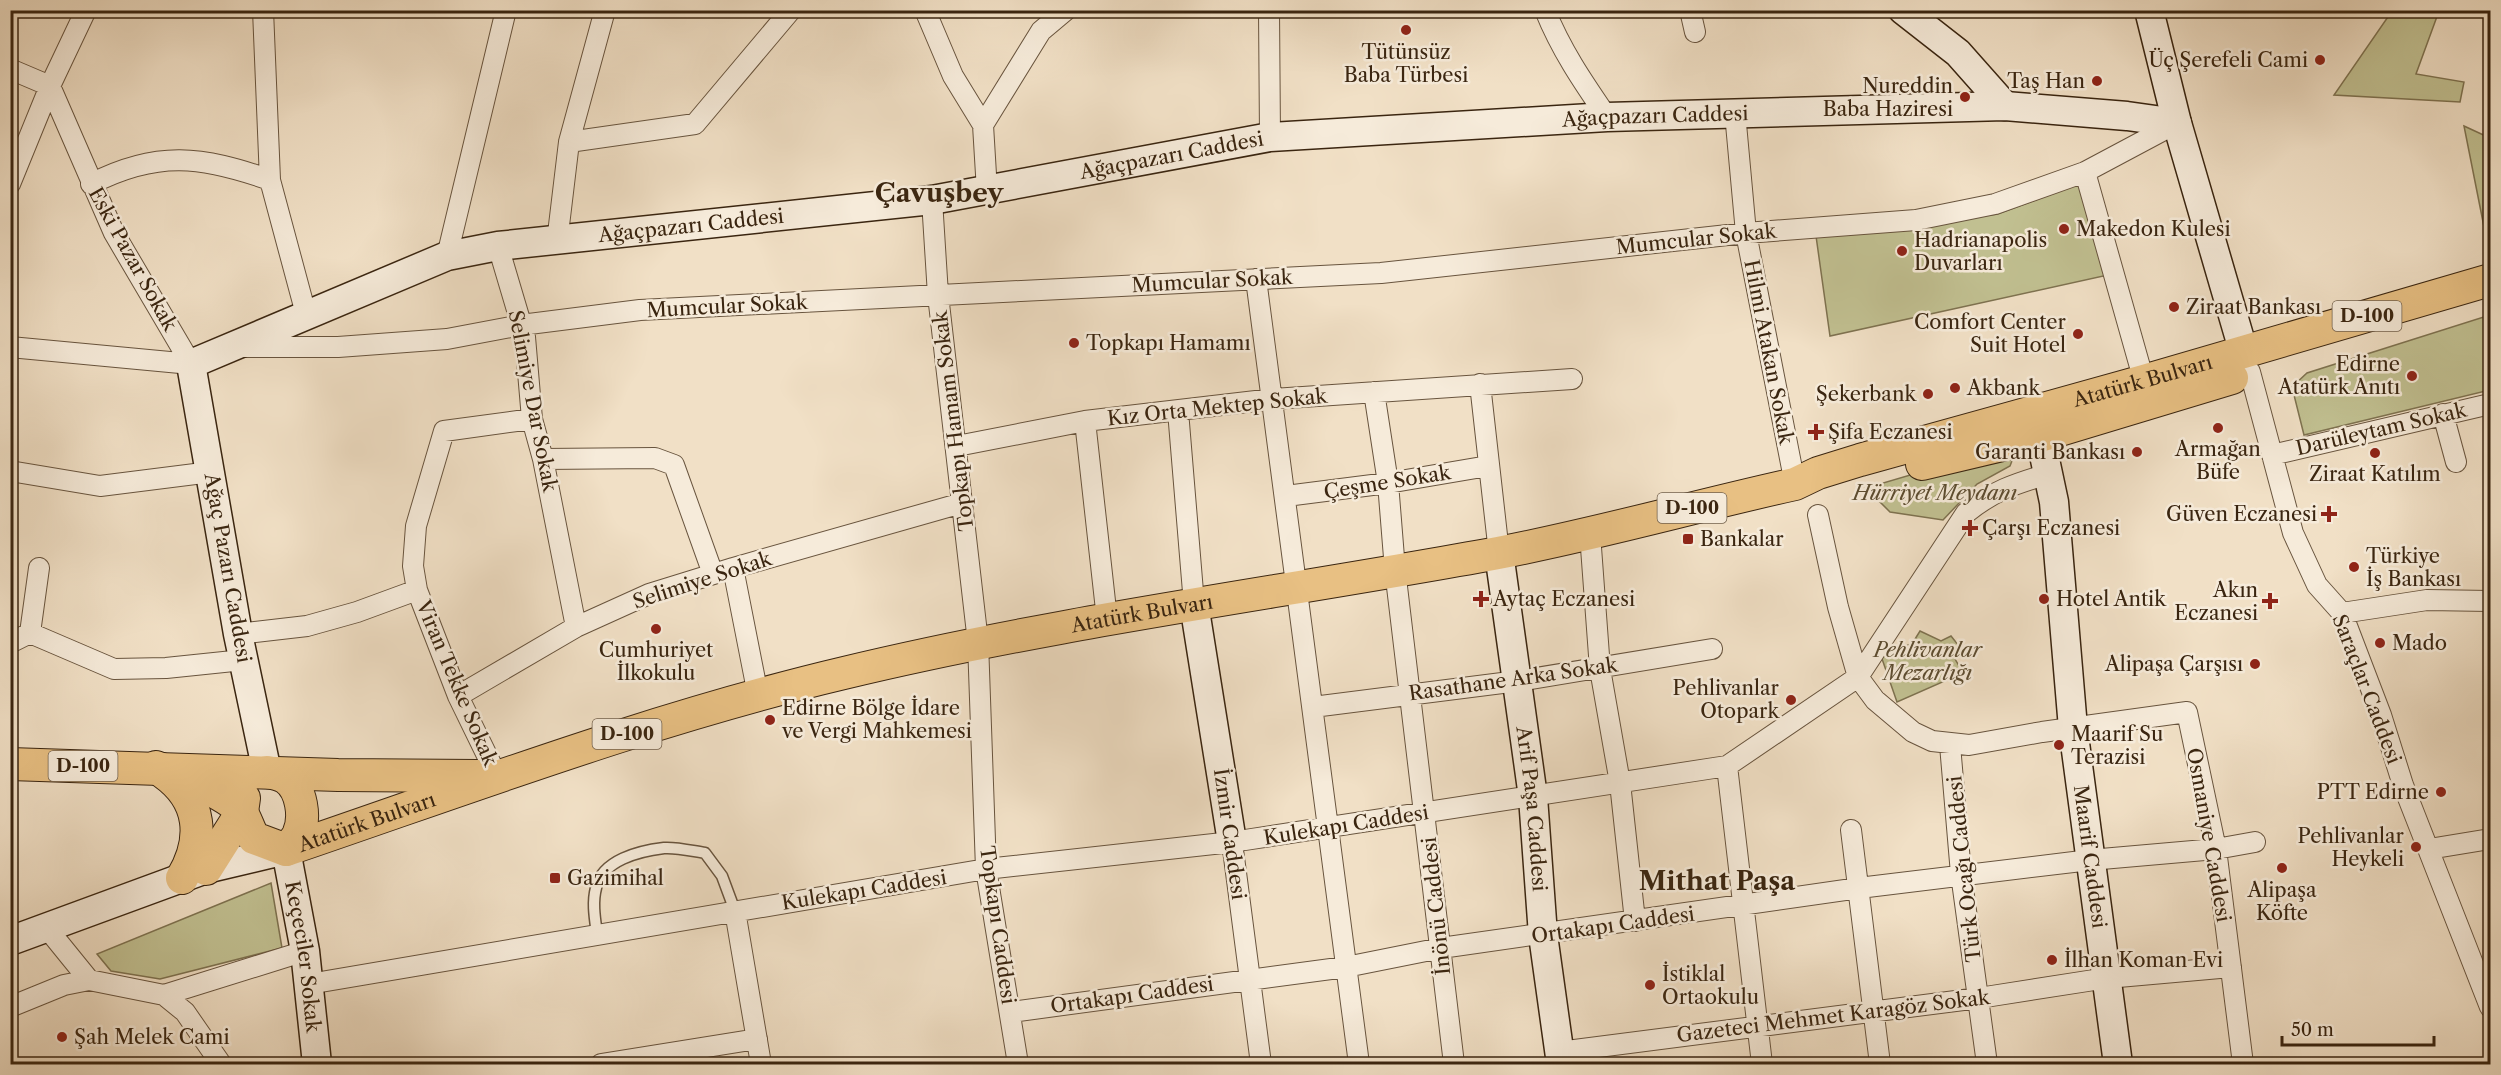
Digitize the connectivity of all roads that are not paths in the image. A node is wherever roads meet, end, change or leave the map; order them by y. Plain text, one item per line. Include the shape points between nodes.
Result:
1 (86, 10) edge
2 (263, 10) edge
3 (506, 10) edge
4 (605, 10) edge
5 (791, 10) edge
6 (925, 10) edge
7 (1066, 10) edge
8 (1269, 10) edge
9 (1545, 10) edge
10 (1690, 10) edge
11 (2149, 10) edge
12 (1910, 12) edge
13 (1695, 32) dead end
14 (10, 69) edge
15 (50, 86) junction
16 (2005, 106) junction
17 (1735, 113) junction
18 (1607, 117) junction
19 (2177, 123) junction
20 (983, 125) junction
21 (1270, 137) junction
22 (569, 142) junction
23 (2085, 172) junction
24 (270, 180) junction
25 (10, 184) edge
26 (91, 184) junction
27 (987, 191) junction
28 (932, 200) junction
29 (1746, 232) junction
30 (557, 242) junction
31 (498, 246) junction
32 (447, 256) junction
33 (1256, 279) junction
34 (2490, 280) edge
35 (938, 296) junction
36 (2490, 302) edge
37 (306, 315) junction
38 (521, 325) junction
39 (10, 347) edge
40 (229, 347) junction
41 (2247, 362) junction
42 (191, 364) junction
43 (1572, 379) dead end
44 (2144, 381) junction
45 (1480, 384) junction
46 (1374, 392) junction
47 (1273, 399) junction
48 (2490, 404) edge
49 (1178, 411) junction
50 (2443, 414) junction
51 (532, 419) junction
52 (1085, 422) junction
53 (2037, 424) junction
54 (957, 446) junction
55 (2272, 455) junction
56 (543, 459) junction
57 (2456, 462) dead end
58 (1488, 466) junction
59 (10, 471) edge
60 (211, 472) junction
61 (2048, 474) junction
62 (1388, 483) junction
63 (1795, 484) junction
64 (1286, 496) junction
65 (962, 503) junction
66 (1818, 515) dead end
67 (1590, 534) junction
68 (1498, 553) junction
69 (733, 567) junction
70 (39, 568) dead end
71 (1395, 570) junction
72 (712, 574) junction
73 (1297, 586) junction
74 (417, 590) junction
75 (2490, 601) edge
76 (1194, 604) junction
77 (2342, 613) junction
78 (1107, 619) junction
79 (576, 627) junction
80 (30, 633) junction
81 (978, 642) junction
82 (10, 643) edge
83 (241, 647) junction
84 (1712, 649) dead end
85 (1600, 669) junction
86 (1858, 677) junction
87 (1518, 681) junction
88 (1409, 693) junction
89 (758, 695) junction
90 (458, 696) junction
91 (1313, 707) junction
92 (2073, 728) junction
93 (1950, 745) junction
94 (10, 764) edge
95 (1727, 766) junction
96 (156, 768) junction
97 (267, 772) junction
98 (497, 776) junction
99 (1620, 783) junction
100 (1533, 797) junction
101 (242, 812) junction
102 (1426, 813) junction
103 (1329, 828) junction
104 (1851, 830) dead end
105 (2490, 839) edge
106 (1232, 842) junction
107 (2255, 842) dead end
108 (2216, 849) junction
109 (2429, 849) junction
110 (286, 850) junction
111 (2090, 860) junction
112 (986, 869) junction
113 (194, 874) junction
114 (1961, 874) junction
115 (1859, 888) junction
116 (1743, 907) junction
117 (735, 911) junction
118 (1635, 921) junction
119 (46, 927) junction
120 (597, 934) junction
121 (1543, 935) junction
122 (10, 941) edge
123 (1441, 948) junction
124 (305, 951) junction
125 (1346, 967) junction
126 (2231, 967) junction
127 (1250, 978) junction
128 (2107, 978) junction
129 (89, 980) junction
130 (309, 984) junction
131 (164, 995) junction
132 (1979, 998) junction
133 (10, 1007) edge
134 (2490, 1007) edge
135 (1874, 1010) junction
136 (1011, 1012) junction
137 (1756, 1027) junction
138 (757, 1039) junction
139 (1560, 1058) edge
140 (221, 1065) edge
141 (317, 1065) edge
142 (601, 1065) edge
143 (761, 1065) edge
144 (1018, 1065) edge
145 (1261, 1065) edge
146 (1359, 1065) edge
147 (1454, 1065) edge
148 (1762, 1065) edge
149 (1880, 1065) edge
150 (1988, 1065) edge
151 (2118, 1065) edge
152 (2243, 1065) edge

1 - 15 street
2 - 24 street
3 - 32 street
4 - 22 street
5 - 22 street via 694,124
6 - 20 street via 953,76
7 - 20 street via 1041,31
8 - 21 street
9 - 18 street via 1572,68
10 - 13 street
11 - 19 street
12 - 16 street via 1958,53
14 - 15 street
15 - 25 street
15 - 26 street, Eski Pazar Sokak
16 - 17 street, Ağaçpazarı Caddesi
16 - 19 street, Ağaçpazarı Caddesi
17 - 18 street, Ağaçpazarı Caddesi
17 - 29 street, Hilmi Atakan Sokak
18 - 21 street, Ağaçpazarı Caddesi
19 - 23 street, Mumcular Sokak
19 - 41 street
20 - 27 street
21 - 27 street, Ağaçpazarı Caddesi
22 - 30 street
23 - 29 street, Mumcular Sokak via 1995,204 1916,220
23 - 44 street
24 - 26 street via 206,162 158,160 121,168
24 - 37 street
26 - 42 street, Eski Pazar Sokak via 114,233
27 - 28 street, Ağaçpazarı Caddesi
28 - 30 street, Ağaçpazarı Caddesi
28 - 35 street, Topkapı Hamam Sokak
29 - 33 street, Mumcular Sokak via 1381,273
29 - 63 street, Hilmi Atakan Sokak
30 - 31 street, Ağaçpazarı Caddesi
31 - 32 street, Ağaçpazarı Caddesi
31 - 38 street, Selimiye Dar Sokak
32 - 37 street, Ağaçpazarı Caddesi
33 - 35 street, Mumcular Sokak
33 - 47 street
34 - 41 main road, Atatürk Bulvarı / D-100
35 - 38 street, Mumcular Sokak via 640,310
35 - 54 street, Topkapı Hamam Sokak
36 - 41 main road, Atatürk Bulvarı / D-100
37 - 40 street, Ağaçpazarı Caddesi
38 - 40 street, Mumcular Sokak via 426,341 338,347
38 - 51 street, Selimiye Dar Sokak
39 - 42 street
40 - 42 street, Ağaçpazarı Caddesi
41 - 44 main road, Atatürk Bulvarı / D-100
41 - 53 main road, Atatürk Bulvarı / D-100
41 - 55 street, Saraçlar Caddesi
42 - 60 street, Ağaç Pazarı Caddesi
43 - 45 street, Kız Orta Mektep Sokak
44 - 53 main road, Atatürk Bulvarı / D-100
45 - 46 street, Kız Orta Mektep Sokak
45 - 58 street
46 - 47 street, Kız Orta Mektep Sokak
46 - 62 street, İnönü Caddesi
47 - 49 street, Kız Orta Mektep Sokak
47 - 64 street
48 - 50 street, Darüleytam Sokak
49 - 52 street, Kız Orta Mektep Sokak
49 - 76 street
50 - 55 street, Darüleytam Sokak
50 - 57 street
51 - 56 street, Selimiye Dar Sokak
51 - 74 street, Viran Tekke Sokak via 444,431 416,526 413,566
52 - 54 street, Kız Orta Mektep Sokak
52 - 78 street
53 - 61 street, Maarif Caddesi
53 - 63 main road, Atatürk Bulvarı / D-100 via 1832,486
54 - 65 street, Topkapı Hamam Sokak
55 - 77 street, Saraçlar Caddesi via 2303,557 2317,585
56 - 72 street via 655,458 674,465
56 - 79 street, Selimiye Dar Sokak
58 - 62 street, Çeşme Sokak
58 - 68 street
59 - 60 street via 100,486
60 - 83 street, Ağaç Pazarı Caddesi
61 - 86 street, Kulekapı Caddesi via 2004,487 1966,513
61 - 92 street, Maarif Caddesi via 2054,502
62 - 64 street, Çeşme Sokak
62 - 71 street, İnönü Caddesi
63 - 67 main road, Atatürk Bulvarı / D-100
64 - 73 street
65 - 69 street, Selimiye Sokak
65 - 81 street, Topkapı Hamam Sokak
66 - 86 street
67 - 68 main road, Atatürk Bulvarı / D-100
67 - 85 street
68 - 71 main road, Atatürk Bulvarı / D-100
68 - 87 street, Arif Paşa Caddesi
69 - 72 street, Selimiye Sokak
69 - 89 street
70 - 80 street
71 - 73 main road, Atatürk Bulvarı / D-100
71 - 88 street, İnönü Caddesi
72 - 79 street, Selimiye Sokak via 649,594
73 - 76 main road, Atatürk Bulvarı / D-100
73 - 91 street
74 - 83 street
74 - 90 street, Viran Tekke Sokak
75 - 77 street via 2427,600
76 - 78 main road, Atatürk Bulvarı / D-100
76 - 106 street, İzmir Caddesi
77 - 109 street, Saraçlar Caddesi
78 - 81 main road, Atatürk Bulvarı / D-100
79 - 90 street, Selimiye Sokak
80 - 82 street
80 - 83 street via 114,669 166,668
81 - 89 main road, Atatürk Bulvarı / D-100
81 - 112 street, Topkapı Caddesi
83 - 97 street, Ağaç Pazarı Caddesi
84 - 85 street, Rasathane Arka Sokak
85 - 87 street, Rasathane Arka Sokak
85 - 99 street
86 - 93 street via 1875,700 1913,732
86 - 95 street, Kulekapı Caddesi
87 - 88 street, Rasathane Arka Sokak
87 - 100 street, Arif Paşa Caddesi
88 - 91 street, Rasathane Arka Sokak
88 - 102 street, İnönü Caddesi
89 - 98 main road, Atatürk Bulvarı / D-100
90 - 98 street, Viran Tekke Sokak
91 - 103 street
92 - 93 street
92 - 108 street, Osmaniye Caddesi via 2187,712
92 - 111 street, Maarif Caddesi
93 - 114 street, Türk Ocağı Caddesi
94 - 96 main road, Atatürk Bulvarı / D-100
95 - 99 street, Kulekapı Caddesi
95 - 116 street
96 - 97 main road, Atatürk Bulvarı / D-100
96 - 101 main road, Atatürk Bulvarı via 185,777
96 - 113 main road via 183,791 197,823
97 - 98 main road, Atatürk Bulvarı / D-100
97 - 101 main road via 249,784
97 - 110 main road via 286,778 296,789 301,805 302,821 297,836
98 - 110 main road, Atatürk Bulvarı
99 - 100 street, Kulekapı Caddesi
99 - 118 street
100 - 102 street, Kulekapı Caddesi
100 - 121 street, Arif Paşa Caddesi
101 - 110 main road, Atatürk Bulvarı via 254,838
101 - 113 main road
102 - 103 street, Kulekapı Caddesi
102 - 123 street, İnönü Caddesi
103 - 106 street, Kulekapı Caddesi
103 - 125 street
104 - 115 street
105 - 109 street
106 - 112 street, Kulekapı Caddesi
106 - 127 street, İzmir Caddesi
107 - 108 street, Ortakapı Caddesi
108 - 111 street, Ortakapı Caddesi
108 - 126 street, Osmaniye Caddesi
109 - 134 street, Saraçlar Caddesi
110 - 113 street
110 - 124 street, Keçeciler Sokak
111 - 114 street, Ortakapı Caddesi
111 - 128 street, Maarif Caddesi
112 - 117 street, Kulekapı Caddesi
112 - 136 street, Topkapı Caddesi
113 - 119 street
114 - 115 street, Ortakapı Caddesi
114 - 132 street, Türk Ocağı Caddesi
115 - 116 street, Ortakapı Caddesi
115 - 135 street
116 - 118 street, Ortakapı Caddesi
116 - 137 street
117 - 120 street, Kulekapı Caddesi
117 - 120 lane via 722,876 705,852 665,848 621,859 604,872 594,899
117 - 138 street
118 - 121 street, Ortakapı Caddesi
119 - 122 street
119 - 129 street
120 - 130 street, Kulekapı Caddesi
121 - 123 street, Ortakapı Caddesi
121 - 139 street, Arif Paşa Caddesi
123 - 125 street, Ortakapı Caddesi
123 - 147 street, İnönü Caddesi
124 - 130 street, Keçeciler Sokak
124 - 131 street
125 - 127 street, Ortakapı Caddesi
125 - 146 street
126 - 128 street, Gazeteci Mehmet Karagöz Sokak
126 - 152 street, Osmaniye Caddesi
127 - 136 street, Ortakapı Caddesi
127 - 145 street, İzmir Caddesi
128 - 132 street, Gazeteci Mehmet Karagöz Sokak
128 - 151 street, Maarif Caddesi
129 - 131 street
129 - 133 street via 64,985
130 - 141 street, Keçeciler Sokak
131 - 140 street via 185,1012
132 - 135 street, Gazeteci Mehmet Karagöz Sokak
132 - 150 street, Türk Ocağı Caddesi
135 - 137 street, Gazeteci Mehmet Karagöz Sokak
135 - 149 street
136 - 144 street, Topkapı Caddesi
137 - 139 street, Gazeteci Mehmet Karagöz Sokak
137 - 148 street
138 - 142 street
138 - 143 street

